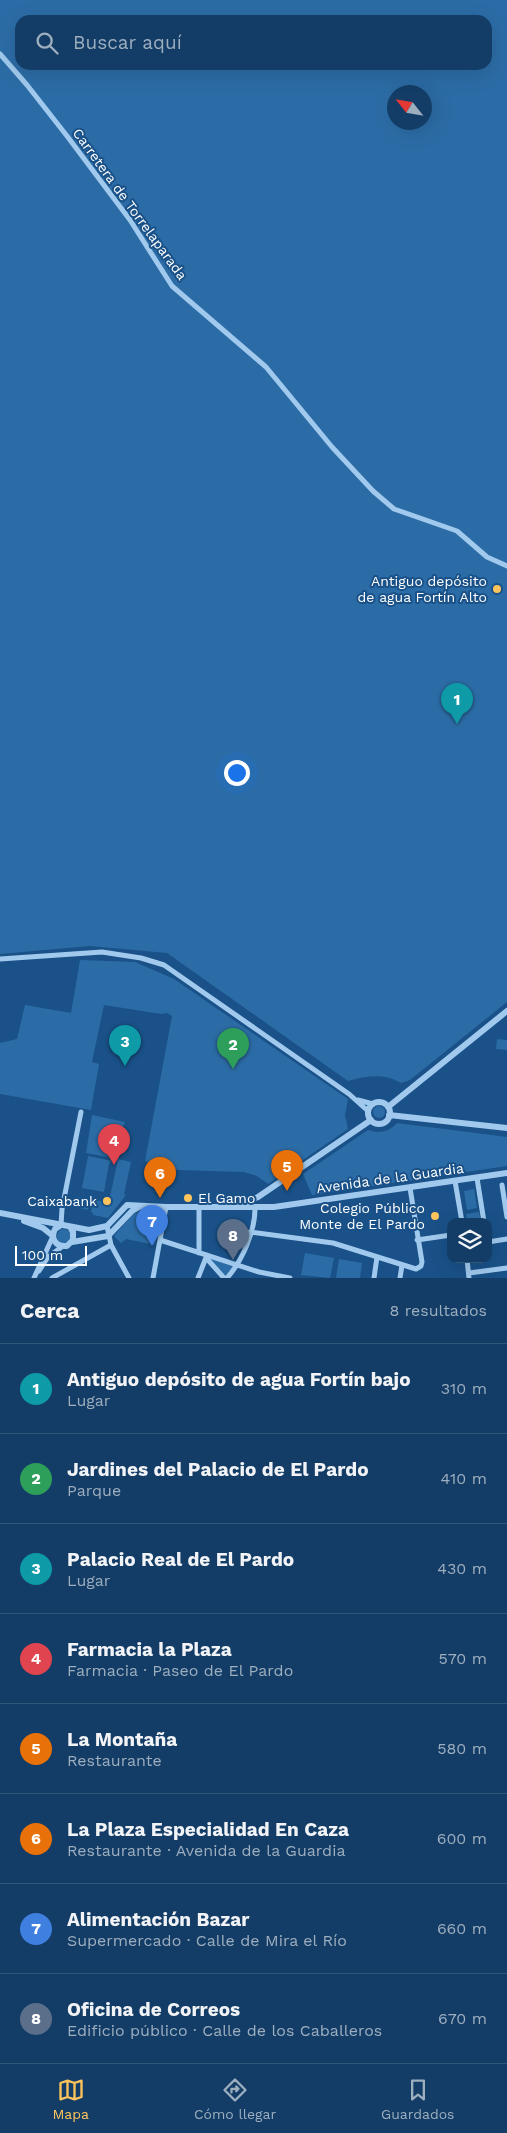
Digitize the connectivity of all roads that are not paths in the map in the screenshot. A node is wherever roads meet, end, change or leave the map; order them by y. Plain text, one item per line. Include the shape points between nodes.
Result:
1 (0, 54) edge
2 (507, 566) edge
3 (0, 959) edge
4 (507, 1011) edge
5 (355, 1098) junction
6 (373, 1104) junction
7 (388, 1107) junction
8 (368, 1111) junction
9 (81, 1112) dead end
10 (390, 1115) junction
11 (371, 1120) junction
12 (507, 1128) edge
13 (507, 1173) edge
14 (477, 1178) junction
15 (455, 1181) junction
16 (502, 1186) dead end
17 (410, 1188) junction
18 (260, 1195) junction
19 (246, 1204) junction
20 (136, 1207) junction
21 (166, 1207) junction
22 (199, 1207) junction
23 (232, 1207) junction
24 (274, 1207) junction
25 (255, 1212) junction
26 (0, 1214) edge
27 (14, 1216) junction
28 (507, 1217) edge
29 (461, 1218) edge
30 (483, 1218) edge
31 (106, 1226) junction
32 (70, 1227) junction
33 (56, 1228) junction
34 (253, 1232) junction
35 (108, 1236) junction
36 (447, 1236) edge
37 (507, 1239) edge
38 (160, 1240) junction
39 (417, 1240) junction
40 (492, 1241) edge
41 (72, 1242) junction
42 (111, 1245) junction
43 (63, 1246) junction
44 (199, 1253) junction
45 (207, 1255) junction
46 (377, 1257) junction
47 (467, 1263) edge
48 (239, 1265) junction
49 (402, 1265) junction
50 (507, 1268) edge
51 (128, 1276) edge
52 (469, 1276) edge
53 (280, 1277) edge
54 (34, 1278) edge
55 (52, 1278) edge
56 (121, 1278) edge
57 (153, 1278) edge
58 (198, 1278) edge
59 (226, 1278) edge
60 (290, 1278) edge
61 (374, 1278) edge
62 (400, 1278) edge

1 - 2 street, Carretera de Torrelaparada via 28,85 130,220 172,286 266,367 373,492 394,509 457,531 487,556
3 - 5 street via 102,952 164,965
4 - 7 street
5 - 6 street
5 - 8 street
6 - 7 street via 381,1102
6 - 8 street
7 - 10 street
8 - 11 street
9 - 33 street
10 - 11 street via 382,1123
10 - 12 street
11 - 18 street
13 - 14 street, Avenida de la Guardia
14 - 15 street, Avenida de la Guardia
14 - 30 street, Avenida de la Guardia
15 - 17 street, Avenida de la Guardia
15 - 29 street
16 - 28 street
17 - 24 street, Avenida de la Guardia
17 - 39 street
18 - 19 street
18 - 24 street via 262,1203
18 - 25 street
19 - 23 street
19 - 25 street via 253,1205
20 - 21 street, Avenida de la Guardia
20 - 31 street, Avenida de la Guardia via 127,1205
20 - 35 street
21 - 22 street, Avenida de la Guardia
21 - 38 street
22 - 23 street, Avenida de la Guardia
22 - 44 street
23 - 25 street, Avenida de la Guardia
24 - 25 street, Avenida de la Guardia
25 - 34 street
26 - 27 street
27 - 33 street
27 - 33 street via 43,1228
31 - 32 street via 89,1230
31 - 35 street
32 - 33 street
32 - 41 street via 74,1235
33 - 43 street via 56,1244
33 - 54 street
34 - 46 street via 333,1243
34 - 48 street
35 - 41 street
35 - 42 street
36 - 39 street
37 - 40 street
38 - 44 street
38 - 57 street
39 - 49 street via 421,1266 416,1269
41 - 43 street
42 - 51 street
42 - 55 street
43 - 54 street via 48,1257
44 - 45 street
45 - 48 street
45 - 58 street
45 - 59 street
46 - 49 street
46 - 61 street
47 - 52 street
48 - 53 street
48 - 59 street
49 - 62 street
50 - 52 street
51 - 56 street
53 - 60 street

